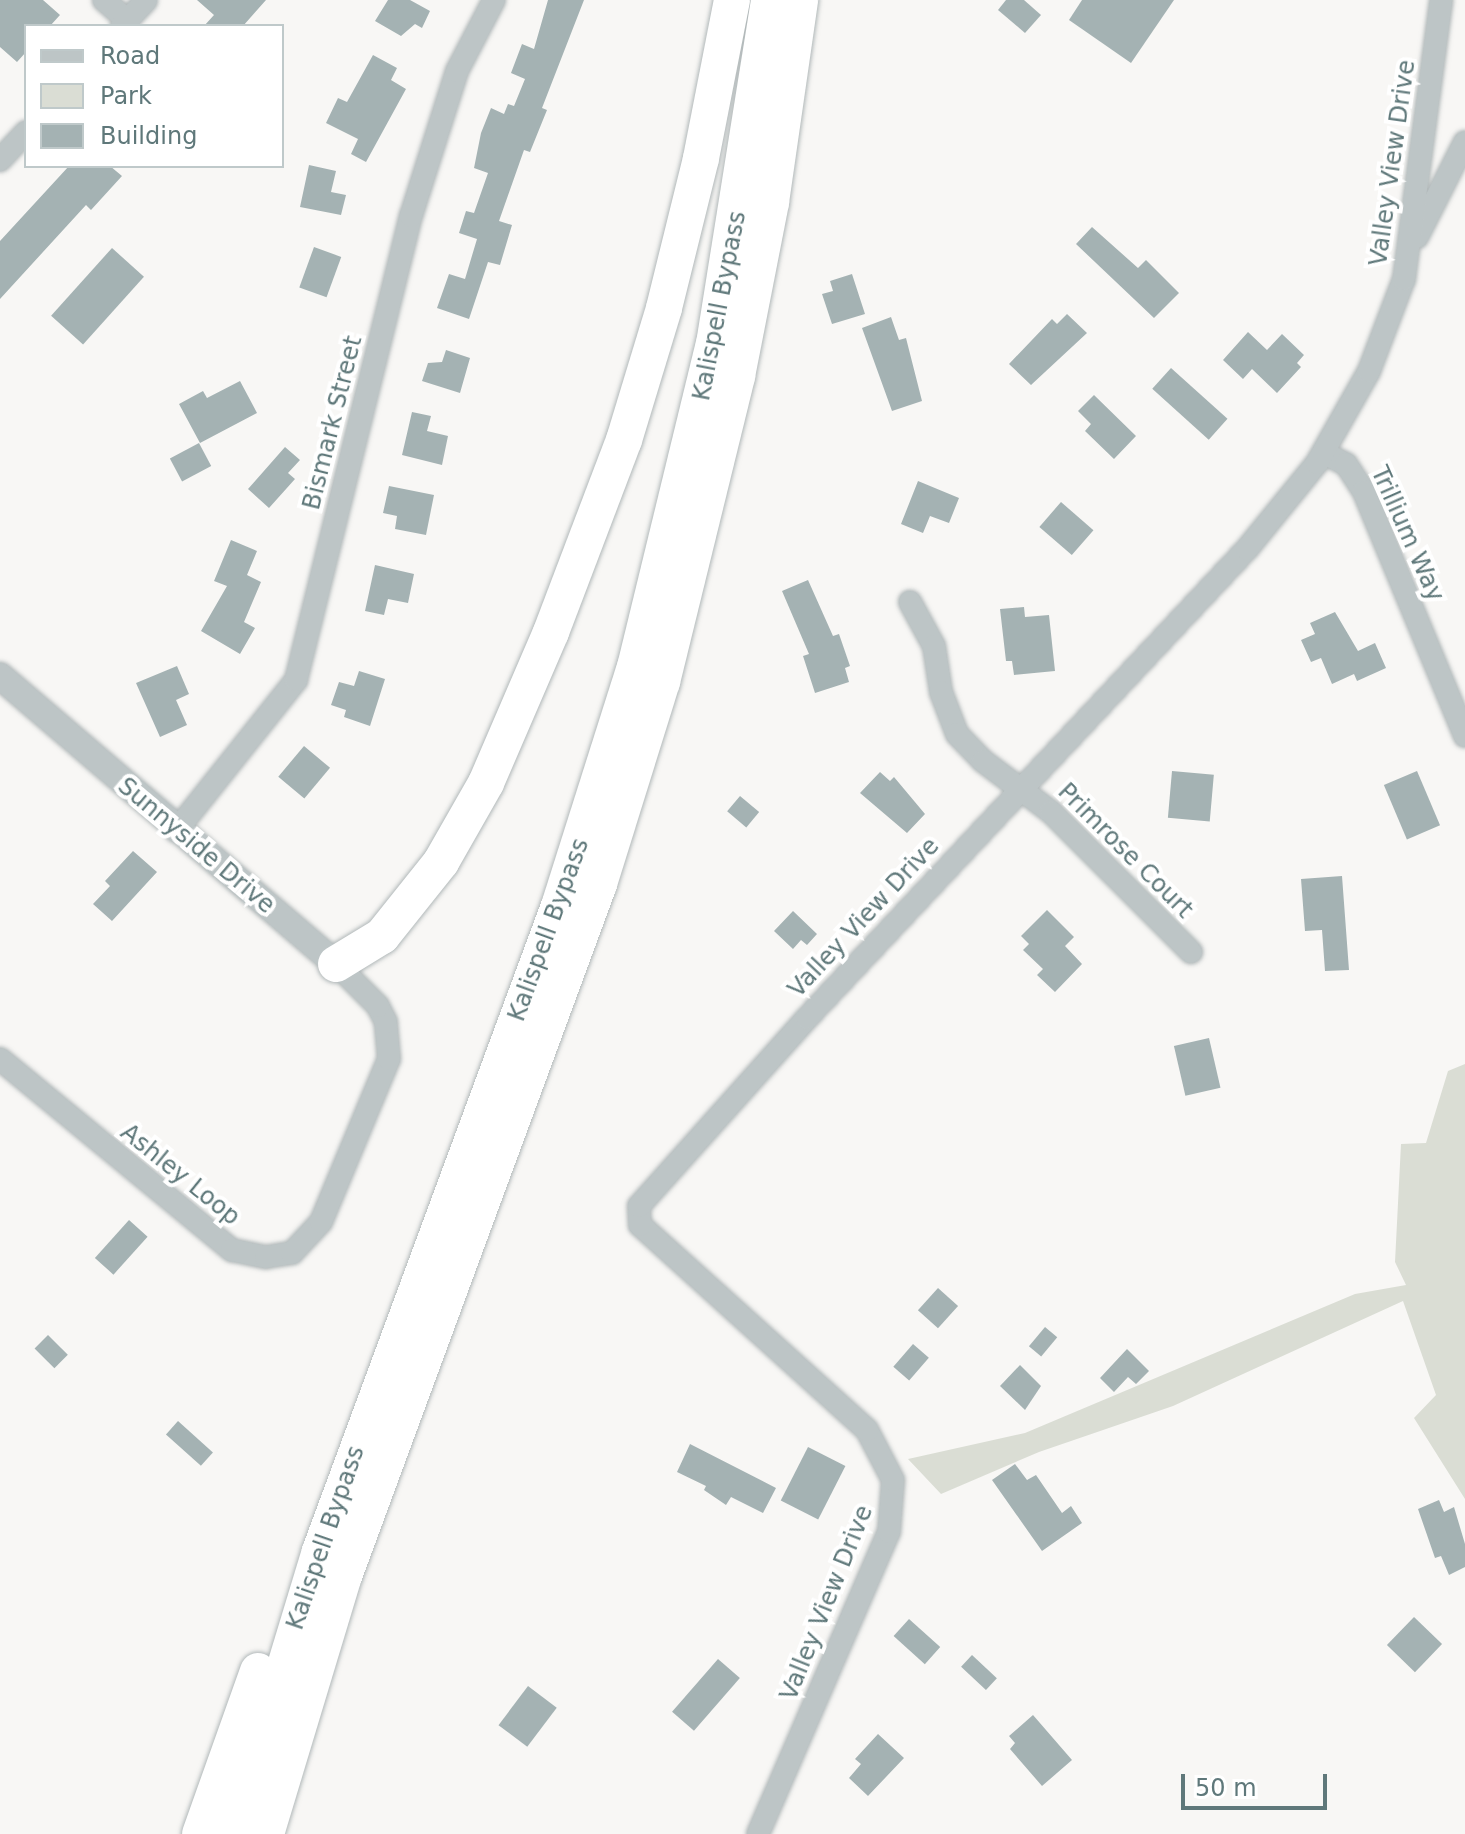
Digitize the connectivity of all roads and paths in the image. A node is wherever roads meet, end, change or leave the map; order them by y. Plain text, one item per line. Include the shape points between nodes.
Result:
1 (104, 0) edge
2 (146, 0) edge
3 (494, 0) edge
4 (732, 0) edge
5 (769, 0) edge
6 (800, 0) edge
7 (1441, 0) edge
8 (125, 23) edge
9 (24, 134) edge
10 (1465, 142) edge
11 (0, 160) edge
12 (1411, 248) junction
13 (1324, 453) junction
14 (910, 602) dead end
15 (0, 676) edge
16 (1465, 736) edge
17 (1022, 788) junction
18 (176, 831) junction
19 (1191, 952) dead end
20 (336, 964) junction
21 (386, 1022) joint
22 (0, 1059) edge
23 (356, 1450) junction
24 (344, 1576) junction
25 (200, 1834) edge
26 (234, 1834) edge
27 (266, 1834) edge
28 (286, 1834) edge
29 (758, 1834) edge

1 - 8 street
2 - 8 street
3 - 18 street, Bismark Street via 457,71 411,216 296,680
4 - 20 highway via 701,158 660,323 624,440 551,632 486,783 441,862 382,936
5 - 23 highway, Kalispell Bypass via 714,344 635,667 559,906
6 - 24 highway, Kalispell Bypass via 752,303 723,444 662,682 599,884
7 - 12 street, Valley View Drive
9 - 11 street
10 - 12 street
12 - 13 street, Valley View Drive via 1383,340
13 - 16 street, Trillium Way via 1346,464 1364,492
13 - 17 street, Valley View Drive via 1247,549
14 - 17 street, Primrose Court via 934,646 941,692 957,734 983,761
15 - 18 street, Sunnyside Drive
17 - 19 street, Primrose Court
17 - 29 street, Valley View Drive via 639,1206 640,1225 867,1430 893,1480 889,1532
18 - 20 street, Sunnyside Drive
20 - 21 street, Sunnyside Drive via 378,1006
21 - 22 street, Ashley Loop via 389,1059 321,1222 292,1253 266,1257 232,1250
23 - 25 highway via 264,1655
23 - 26 highway, Kalispell Bypass via 276,1685
24 - 27 highway, Kalispell Bypass
24 - 28 highway

